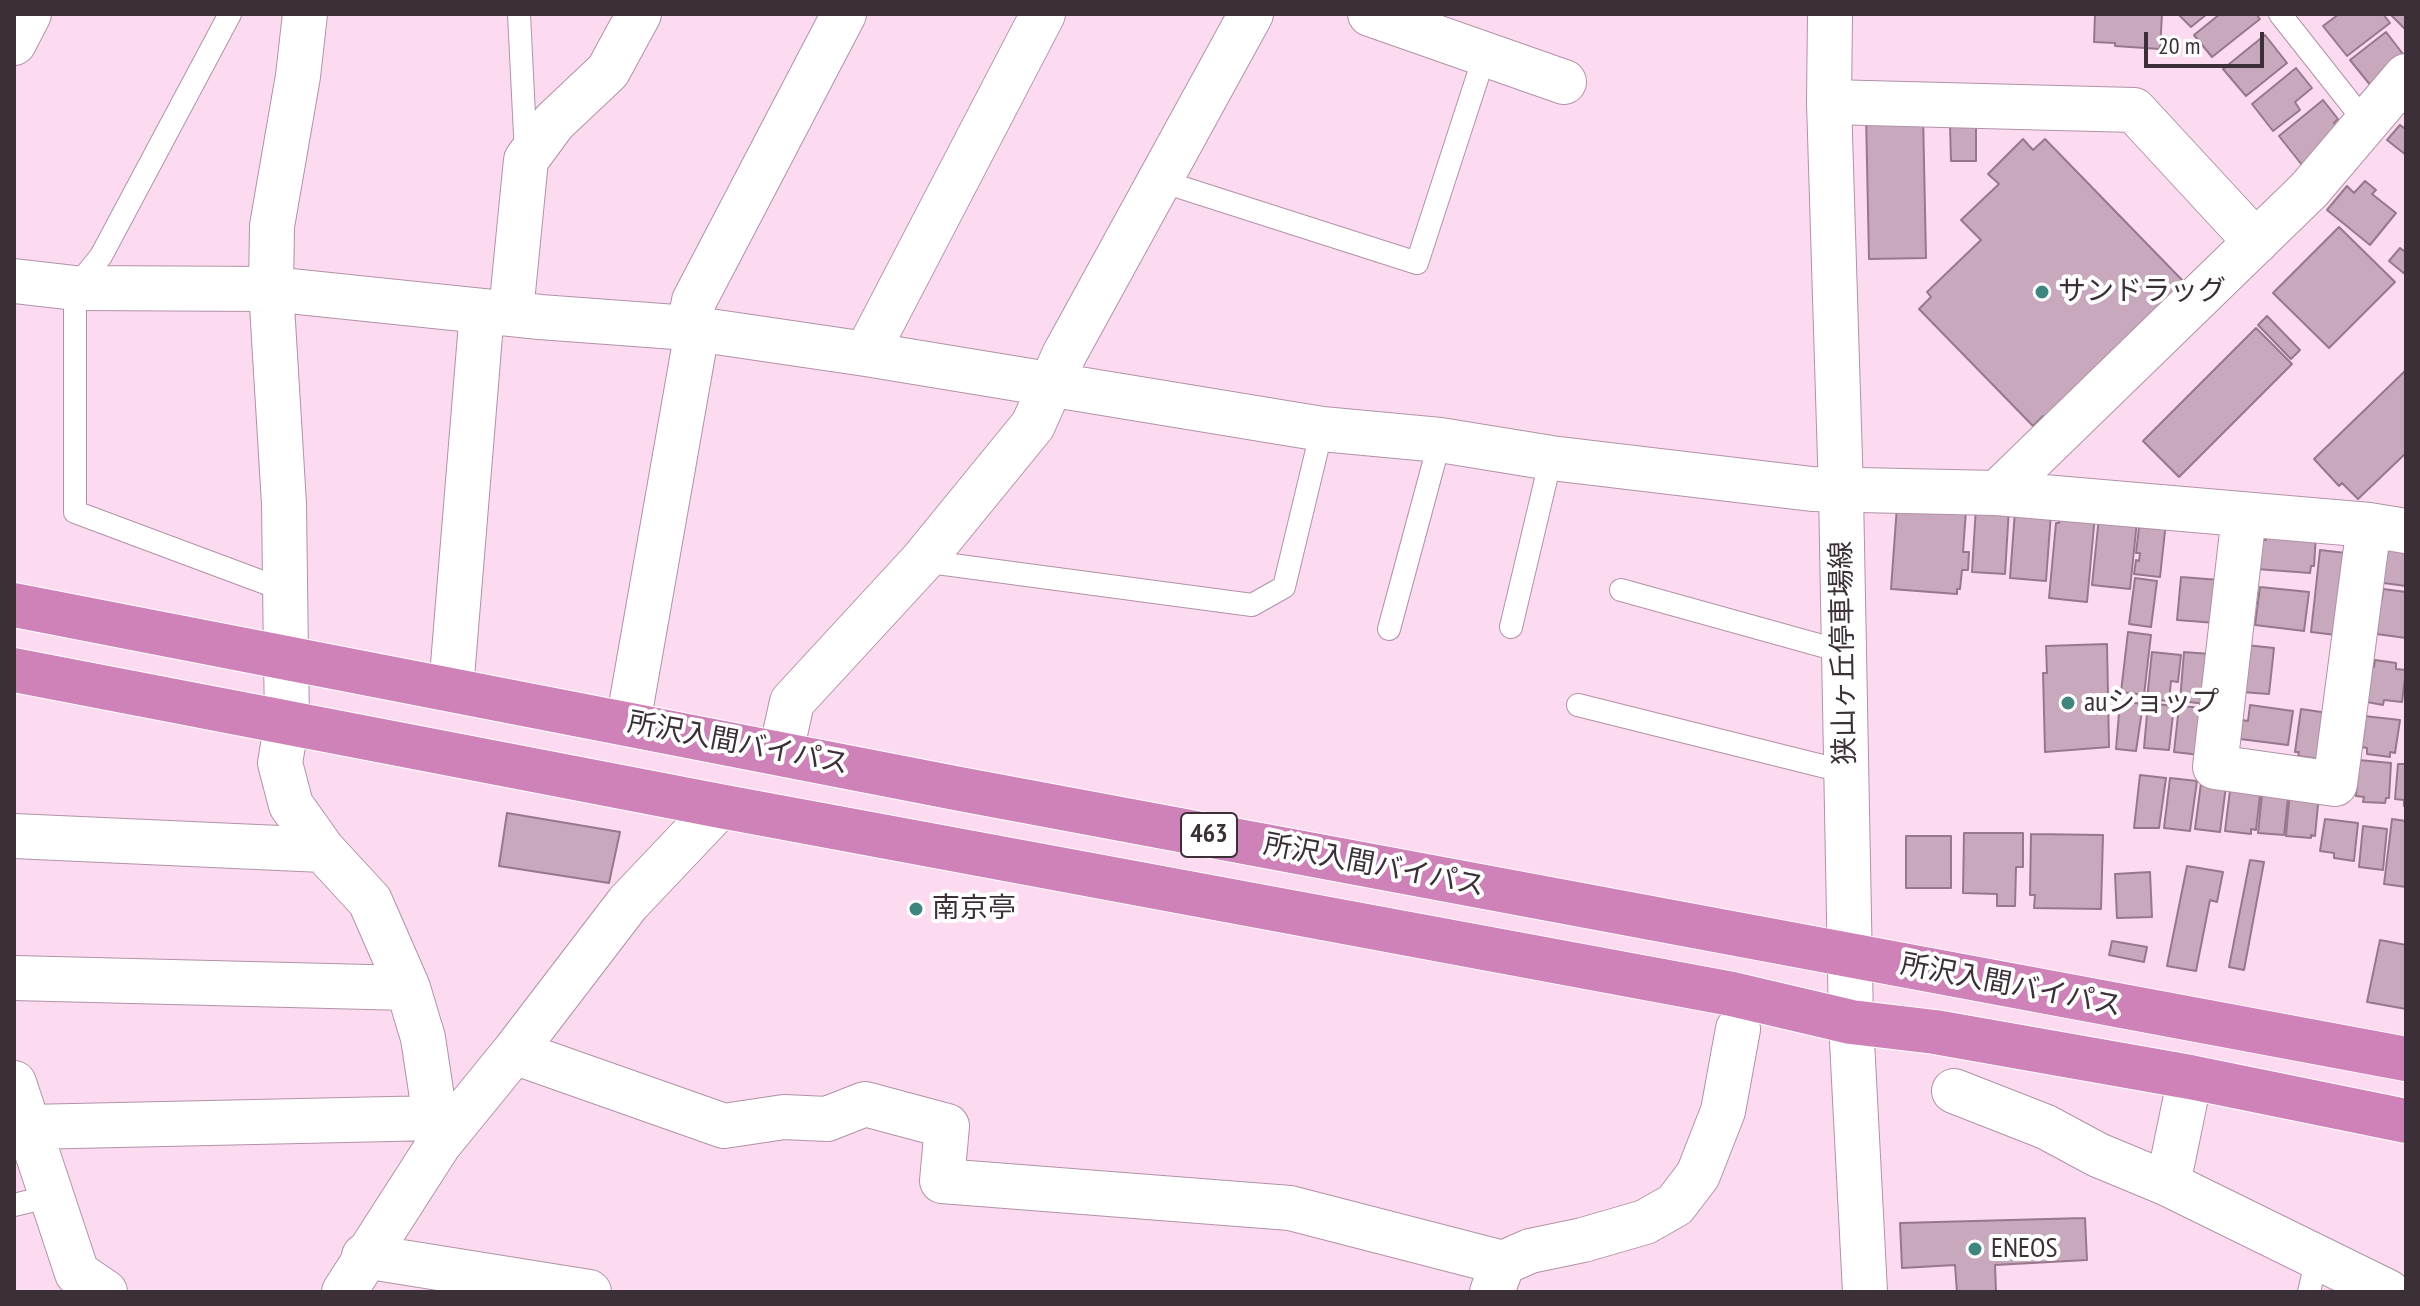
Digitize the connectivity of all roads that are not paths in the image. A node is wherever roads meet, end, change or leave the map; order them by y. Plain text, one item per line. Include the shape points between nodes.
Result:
1 (29, 14) edge
2 (230, 14) edge
3 (305, 14) edge
4 (519, 14) edge
5 (639, 14) edge
6 (844, 14) edge
7 (1043, 14) edge
8 (1251, 14) edge
9 (1370, 14) edge
10 (1830, 14) edge
11 (2280, 14) edge
12 (14, 43) edge
13 (1485, 54) junction
14 (2406, 76) edge
15 (1564, 82) dead end
16 (1829, 102) junction
17 (2366, 123) junction
18 (526, 160) junction
19 (1161, 181) junction
20 (2256, 242) junction
21 (14, 281) edge
22 (75, 288) junction
23 (271, 289) junction
24 (496, 312) junction
25 (689, 328) junction
26 (866, 354) junction
27 (1052, 384) junction
28 (1322, 429) junction
29 (1440, 440) junction
30 (1551, 458) junction
31 (1841, 492) junction
32 (1997, 493) junction
33 (2244, 515) junction
34 (2387, 528) edge
35 (922, 561) junction
36 (284, 590) junction
37 (1621, 590) dead end
38 (14, 605) edge
39 (1511, 627) dead end
40 (1389, 629) dead end
41 (1844, 652) junction
42 (286, 657) junction
43 (14, 670) edge
44 (451, 689) junction
45 (1578, 705) dead end
46 (287, 721) junction
47 (628, 723) junction
48 (781, 752) junction
49 (1846, 772) junction
50 (720, 806) junction
51 (14, 836) edge
52 (323, 850) junction
53 (1850, 956) junction
54 (14, 978) edge
55 (408, 988) junction
56 (1851, 1022) junction
57 (1738, 1029) dead end
58 (514, 1052) junction
59 (2406, 1059) edge
60 (2190, 1077) junction
61 (14, 1083) edge
62 (1954, 1091) dead end
63 (2406, 1121) edge
64 (28, 1127) junction
65 (437, 1131) junction
66 (2168, 1184) junction
67 (32, 1200) edge
68 (354, 1274) edge
69 (2313, 1275) edge
70 (1497, 1277) edge
71 (105, 1292) edge
72 (589, 1292) edge
73 (1865, 1292) edge
74 (2388, 1292) edge

1 - 12 street
2 - 22 lane via 101,256
3 - 23 street via 272,226
4 - 18 lane
5 - 18 street via 608,71 554,122
6 - 25 street via 694,301
7 - 26 street
8 - 19 street
9 - 13 street
10 - 16 street, 狭山ヶ丘停車場線
11 - 17 lane
13 - 15 street
13 - 19 lane via 1417,263
14 - 17 street
16 - 20 street via 2134,110
16 - 31 street, 狭山ヶ丘停車場線
17 - 20 street
18 - 24 street
19 - 27 street
20 - 32 street
21 - 22 street
22 - 23 street
22 - 36 lane via 75,512
23 - 24 street
23 - 36 street
24 - 25 street
24 - 44 street
25 - 26 street
25 - 47 street via 694,348
26 - 27 street
27 - 28 street
27 - 35 street via 1033,425
28 - 29 street
28 - 35 lane via 1284,587 1252,605
29 - 30 street
29 - 40 lane
30 - 31 street
30 - 39 lane
31 - 32 street
31 - 41 street, 狭山ヶ丘停車場線
32 - 33 street
33 - 34 street
33 - 34 street via 2215,767 2335,784
35 - 48 street via 792,702
36 - 42 street
37 - 41 lane
38 - 42 highway, 所沢入間バイパス / 463
41 - 49 street, 狭山ヶ丘停車場線
42 - 44 highway, 所沢入間バイパス / 463
42 - 46 street
43 - 46 highway, 所沢入間バイパス / 463
44 - 47 highway, 所沢入間バイパス / 463
45 - 49 lane
46 - 50 highway, 所沢入間バイパス / 463
46 - 52 street via 280,763 291,805
47 - 48 highway, 所沢入間バイパス / 463
48 - 53 highway, 所沢入間バイパス / 463
49 - 53 street, 狭山ヶ丘停車場線
50 - 56 highway, 所沢入間バイパス / 463 via 1732,994
50 - 58 street via 628,903
51 - 52 street
52 - 55 street via 370,901
53 - 56 street, 狭山ヶ丘停車場線
53 - 59 highway, 所沢入間バイパス / 463
54 - 55 street
55 - 65 street via 423,1038
56 - 60 highway, 所沢入間バイパス / 463
56 - 73 street, 狭山ヶ丘停車場線
57 - 70 street via 1723,1111 1698,1175 1675,1205 1645,1222 1530,1251
58 - 65 street
58 - 70 street via 724,1126 784,1117 827,1119 865,1104 947,1126 942,1181 1290,1208
60 - 63 highway, 所沢入間バイパス / 463
60 - 66 street
61 - 64 street
62 - 66 street
64 - 65 street
64 - 67 street
65 - 68 street
66 - 69 street
67 - 71 street via 77,1273
68 - 72 street
69 - 74 street

